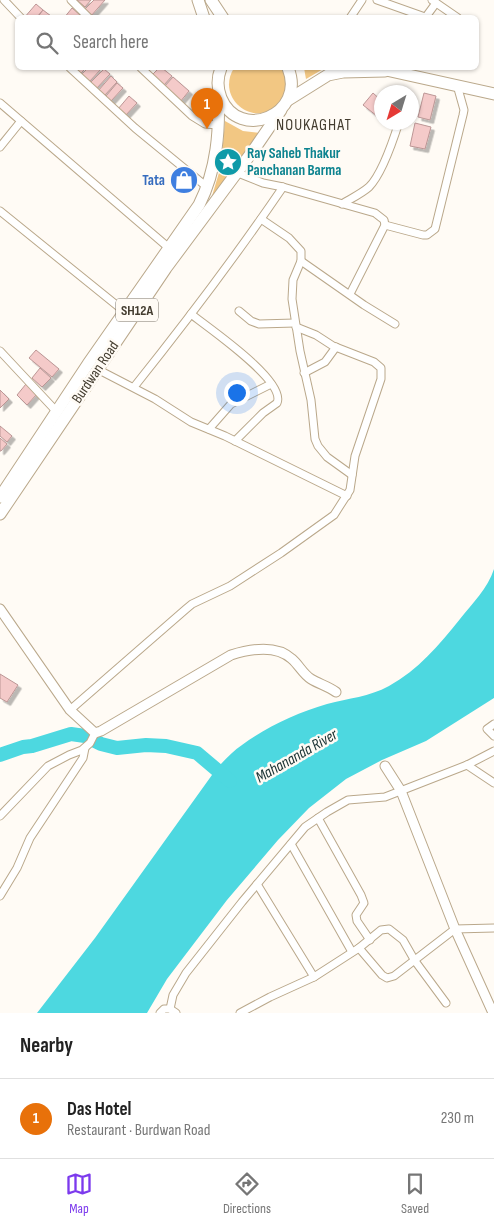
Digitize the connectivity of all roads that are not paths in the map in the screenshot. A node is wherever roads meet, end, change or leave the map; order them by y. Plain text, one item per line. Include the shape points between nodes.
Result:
1 (4, 0) edge
2 (71, 0) edge
3 (198, 0) edge
4 (211, 0) edge
5 (362, 0) edge
6 (377, 0) edge
7 (434, 2) edge
8 (18, 15) edge
9 (86, 15) edge
10 (203, 15) edge
11 (222, 15) edge
12 (352, 15) edge
13 (419, 15) edge
14 (426, 15) edge
15 (454, 15) edge
16 (72, 70) edge
17 (143, 70) edge
18 (220, 70) edge
19 (289, 70) edge
20 (372, 70) edge
21 (391, 70) edge
22 (458, 86) junction
23 (218, 91) junction
24 (494, 94) edge
25 (288, 100) junction
26 (0, 103) edge
27 (281, 110) junction
28 (21, 121) junction
29 (219, 125) junction
30 (396, 130) edge
31 (0, 147) edge
32 (238, 172) junction
33 (207, 187) junction
34 (283, 187) junction
35 (342, 204) junction
36 (0, 211) edge
37 (261, 219) junction
38 (385, 225) junction
39 (190, 227) junction
40 (170, 248) junction
41 (301, 261) junction
42 (350, 294) junction
43 (239, 311) dead end
44 (125, 312) junction
45 (191, 314) junction
46 (395, 324) dead end
47 (296, 325) junction
48 (336, 347) junction
49 (0, 351) edge
50 (97, 369) junction
51 (304, 373) junction
52 (271, 384) junction
53 (134, 387) junction
54 (57, 412) junction
55 (209, 428) junction
56 (235, 441) junction
57 (352, 475) junction
58 (347, 496) junction
59 (0, 497) edge
60 (0, 514) edge
61 (0, 608) edge
62 (336, 692) dead end
63 (70, 710) junction
64 (494, 724) edge
65 (494, 736) edge
66 (91, 741) junction
67 (494, 752) edge
68 (467, 765) junction
69 (385, 766) dead end
70 (494, 783) edge
71 (401, 791) junction
72 (0, 816) edge
73 (318, 818) junction
74 (291, 844) junction
75 (257, 884) junction
76 (0, 896) edge
77 (494, 928) edge
78 (455, 929) junction
79 (370, 940) junction
80 (356, 950) junction
81 (415, 961) junction
82 (314, 977) junction
83 (446, 1002) dead end
84 (493, 1010) edge
85 (173, 1011) edge
86 (160, 1013) edge
87 (240, 1013) edge

1 - 8 street
2 - 9 street
3 - 10 main road
4 - 11 main road
5 - 12 street
6 - 13 street
7 - 14 street
7 - 15 street
16 - 33 street via 135,128
17 - 29 street via 192,116 205,124
18 - 23 main road, SH12A
19 - 25 main road, SH12A via 292,88
20 - 25 main road via 328,75
21 - 22 main road
22 - 24 main road
22 - 38 street via 464,110 435,229 423,235
23 - 27 main road, SH12A via 232,113 244,119 257,121
23 - 29 main road, Burdwan Road / SH12A
25 - 27 main road, SH12A
26 - 28 street
27 - 32 main road, Burdwan Road / SH12A
28 - 31 street
28 - 40 street
29 - 33 main road, Burdwan Road / SH12A via 215,160
30 - 35 street via 373,181 364,191
32 - 34 street via 263,183
32 - 39 main road, Burdwan Road / SH12A
33 - 39 main road, Burdwan Road / SH12A
34 - 35 street
34 - 37 street
35 - 38 street via 381,216
36 - 44 street
37 - 41 street via 293,241 301,251
37 - 45 street
38 - 42 street
39 - 40 main road, Burdwan Road / SH12A
39 - 50 main road, Burdwan Road / SH12A
40 - 44 main road, Burdwan Road / SH12A
41 - 42 street
41 - 47 street via 292,287
42 - 46 street
43 - 47 street via 259,324
44 - 54 main road, Burdwan Road / SH12A
45 - 52 street via 255,364
45 - 53 street
47 - 48 street
47 - 51 street
48 - 51 street via 328,359
48 - 57 street via 374,362 382,373
49 - 54 street
50 - 53 street
50 - 60 main road, Burdwan Road / SH12A
51 - 57 street via 318,446 327,457
52 - 55 street via 230,404
52 - 56 street via 279,400
53 - 55 street via 186,419
54 - 59 main road, Burdwan Road / SH12A
55 - 56 street
56 - 58 street
57 - 58 street
58 - 63 street via 330,519 230,586 192,604
61 - 63 street
62 - 66 street via 312,680 291,657 280,652 266,648 242,652 231,655 101,731
63 - 66 street
64 - 65 street via 487,729
66 - 72 street via 48,766
66 - 76 street via 30,838
67 - 68 street
68 - 70 street
68 - 71 street
69 - 71 street
71 - 73 street via 374,799 348,800
71 - 78 street
73 - 74 street via 305,827
73 - 79 street via 361,895 364,903 356,915 357,921
74 - 75 street
74 - 80 street
75 - 82 street
75 - 85 street via 179,983 173,995
77 - 78 street
78 - 81 street
78 - 84 street
79 - 80 street
79 - 81 street via 381,930 389,929 403,940
80 - 81 street via 387,978
80 - 82 street
81 - 83 street
82 - 87 street
85 - 86 street via 164,1009

